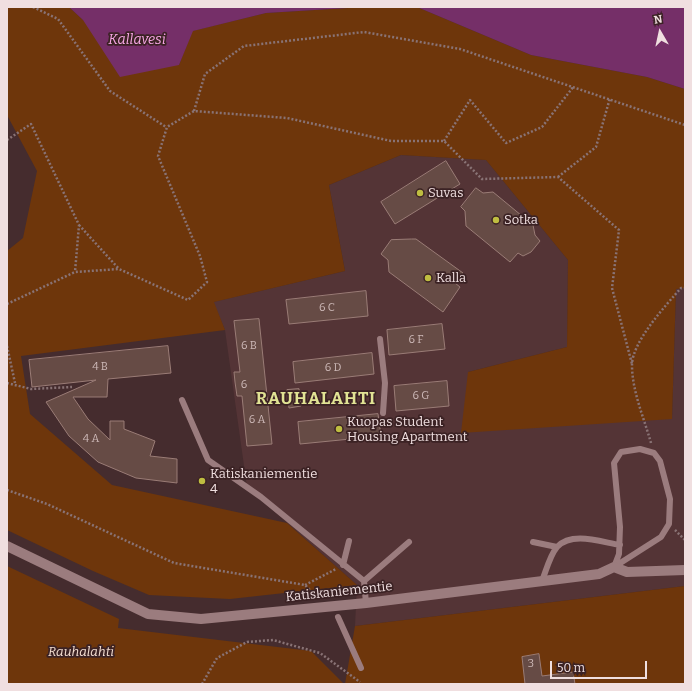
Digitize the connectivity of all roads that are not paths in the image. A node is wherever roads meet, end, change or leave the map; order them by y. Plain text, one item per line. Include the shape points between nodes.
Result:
1 (380, 339) dead end
2 (182, 400) dead end
3 (383, 413) dead end
4 (349, 541) dead end
5 (408, 542) dead end
6 (534, 542) dead end
7 (620, 545) junction
8 (7, 546) edge
9 (557, 548) junction
10 (343, 565) junction
11 (614, 567) junction
12 (685, 570) edge
13 (364, 581) junction
14 (542, 581) junction
15 (366, 603) junction
16 (338, 617) dead end
17 (361, 668) dead end

1 - 3 lane via 384,383
2 - 10 lane via 208,460 294,522
4 - 10 lane
5 - 13 lane
6 - 9 lane
7 - 9 lane via 578,538 566,540
7 - 11 lane
7 - 11 lane via 614,463 621,452 640,449 654,453 660,461 670,499 669,524 661,537
8 - 15 street, Katiskaniementie via 148,614 201,618
9 - 14 lane
10 - 13 lane
11 - 12 street via 626,572
11 - 14 street, Katiskaniementie via 599,574
13 - 15 lane
14 - 15 street, Katiskaniementie
16 - 17 lane

